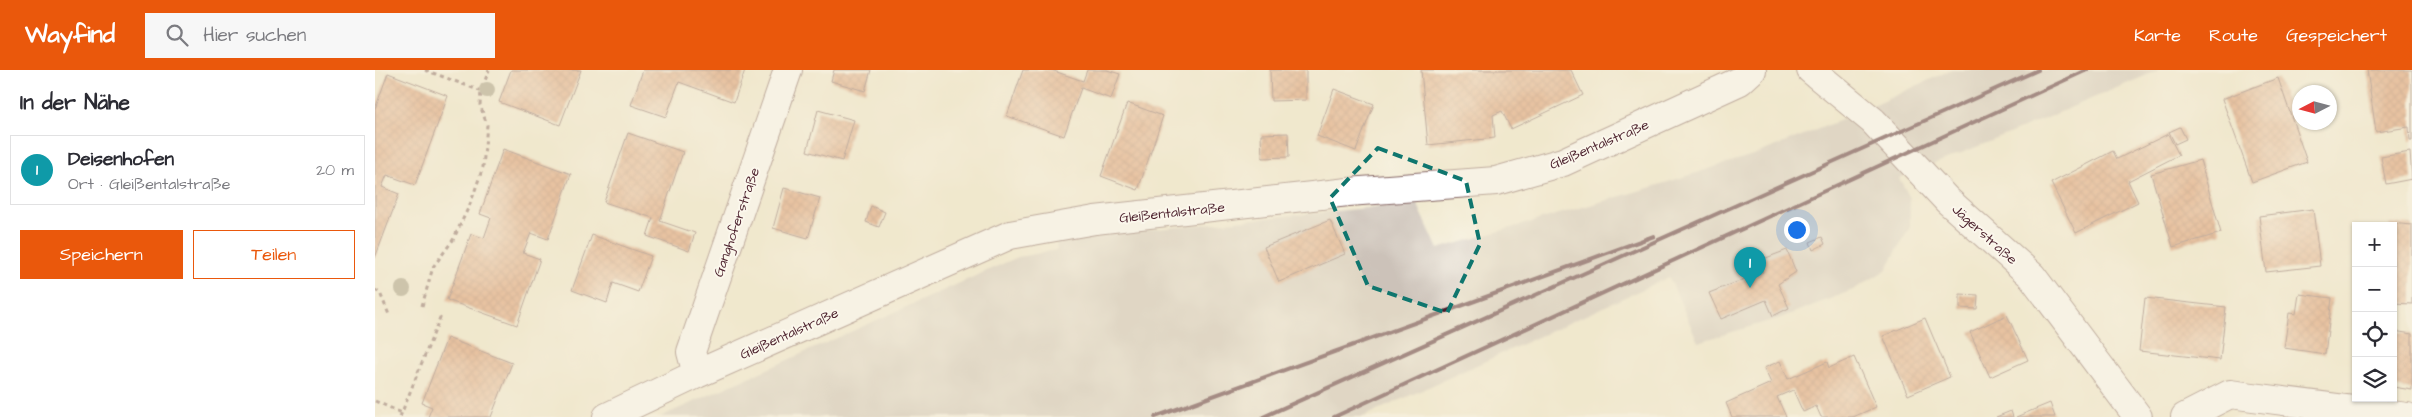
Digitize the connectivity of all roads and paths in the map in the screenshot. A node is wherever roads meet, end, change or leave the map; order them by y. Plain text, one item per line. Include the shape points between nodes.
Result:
1 (425, 70) edge
2 (489, 70) edge
3 (788, 70) edge
4 (1753, 70) edge
5 (1811, 70) edge
6 (481, 91) junction
7 (375, 290) edge
8 (422, 306) dead end
9 (441, 315) dead end
10 (390, 316) dead end
11 (697, 374) junction
12 (375, 401) edge
13 (401, 415) edge
14 (607, 417) edge
15 (2138, 417) edge
16 (2185, 417) edge
17 (2407, 417) edge

1 - 6 path
2 - 6 path
3 - 11 street, Ganghoferstraße via 691,352
4 - 11 street, Gleißentalstraße via 1740,81 1563,162 1496,181 1348,192 1105,219 1010,235
5 - 15 street, Jägerstraße via 1873,121 1947,200 2032,276
6 - 8 path via 480,105 487,125 483,167 453,240 433,267
7 - 10 path via 380,293
9 - 13 path
11 - 14 street, Gleißentalstraße
12 - 13 path
16 - 17 street via 2230,394

